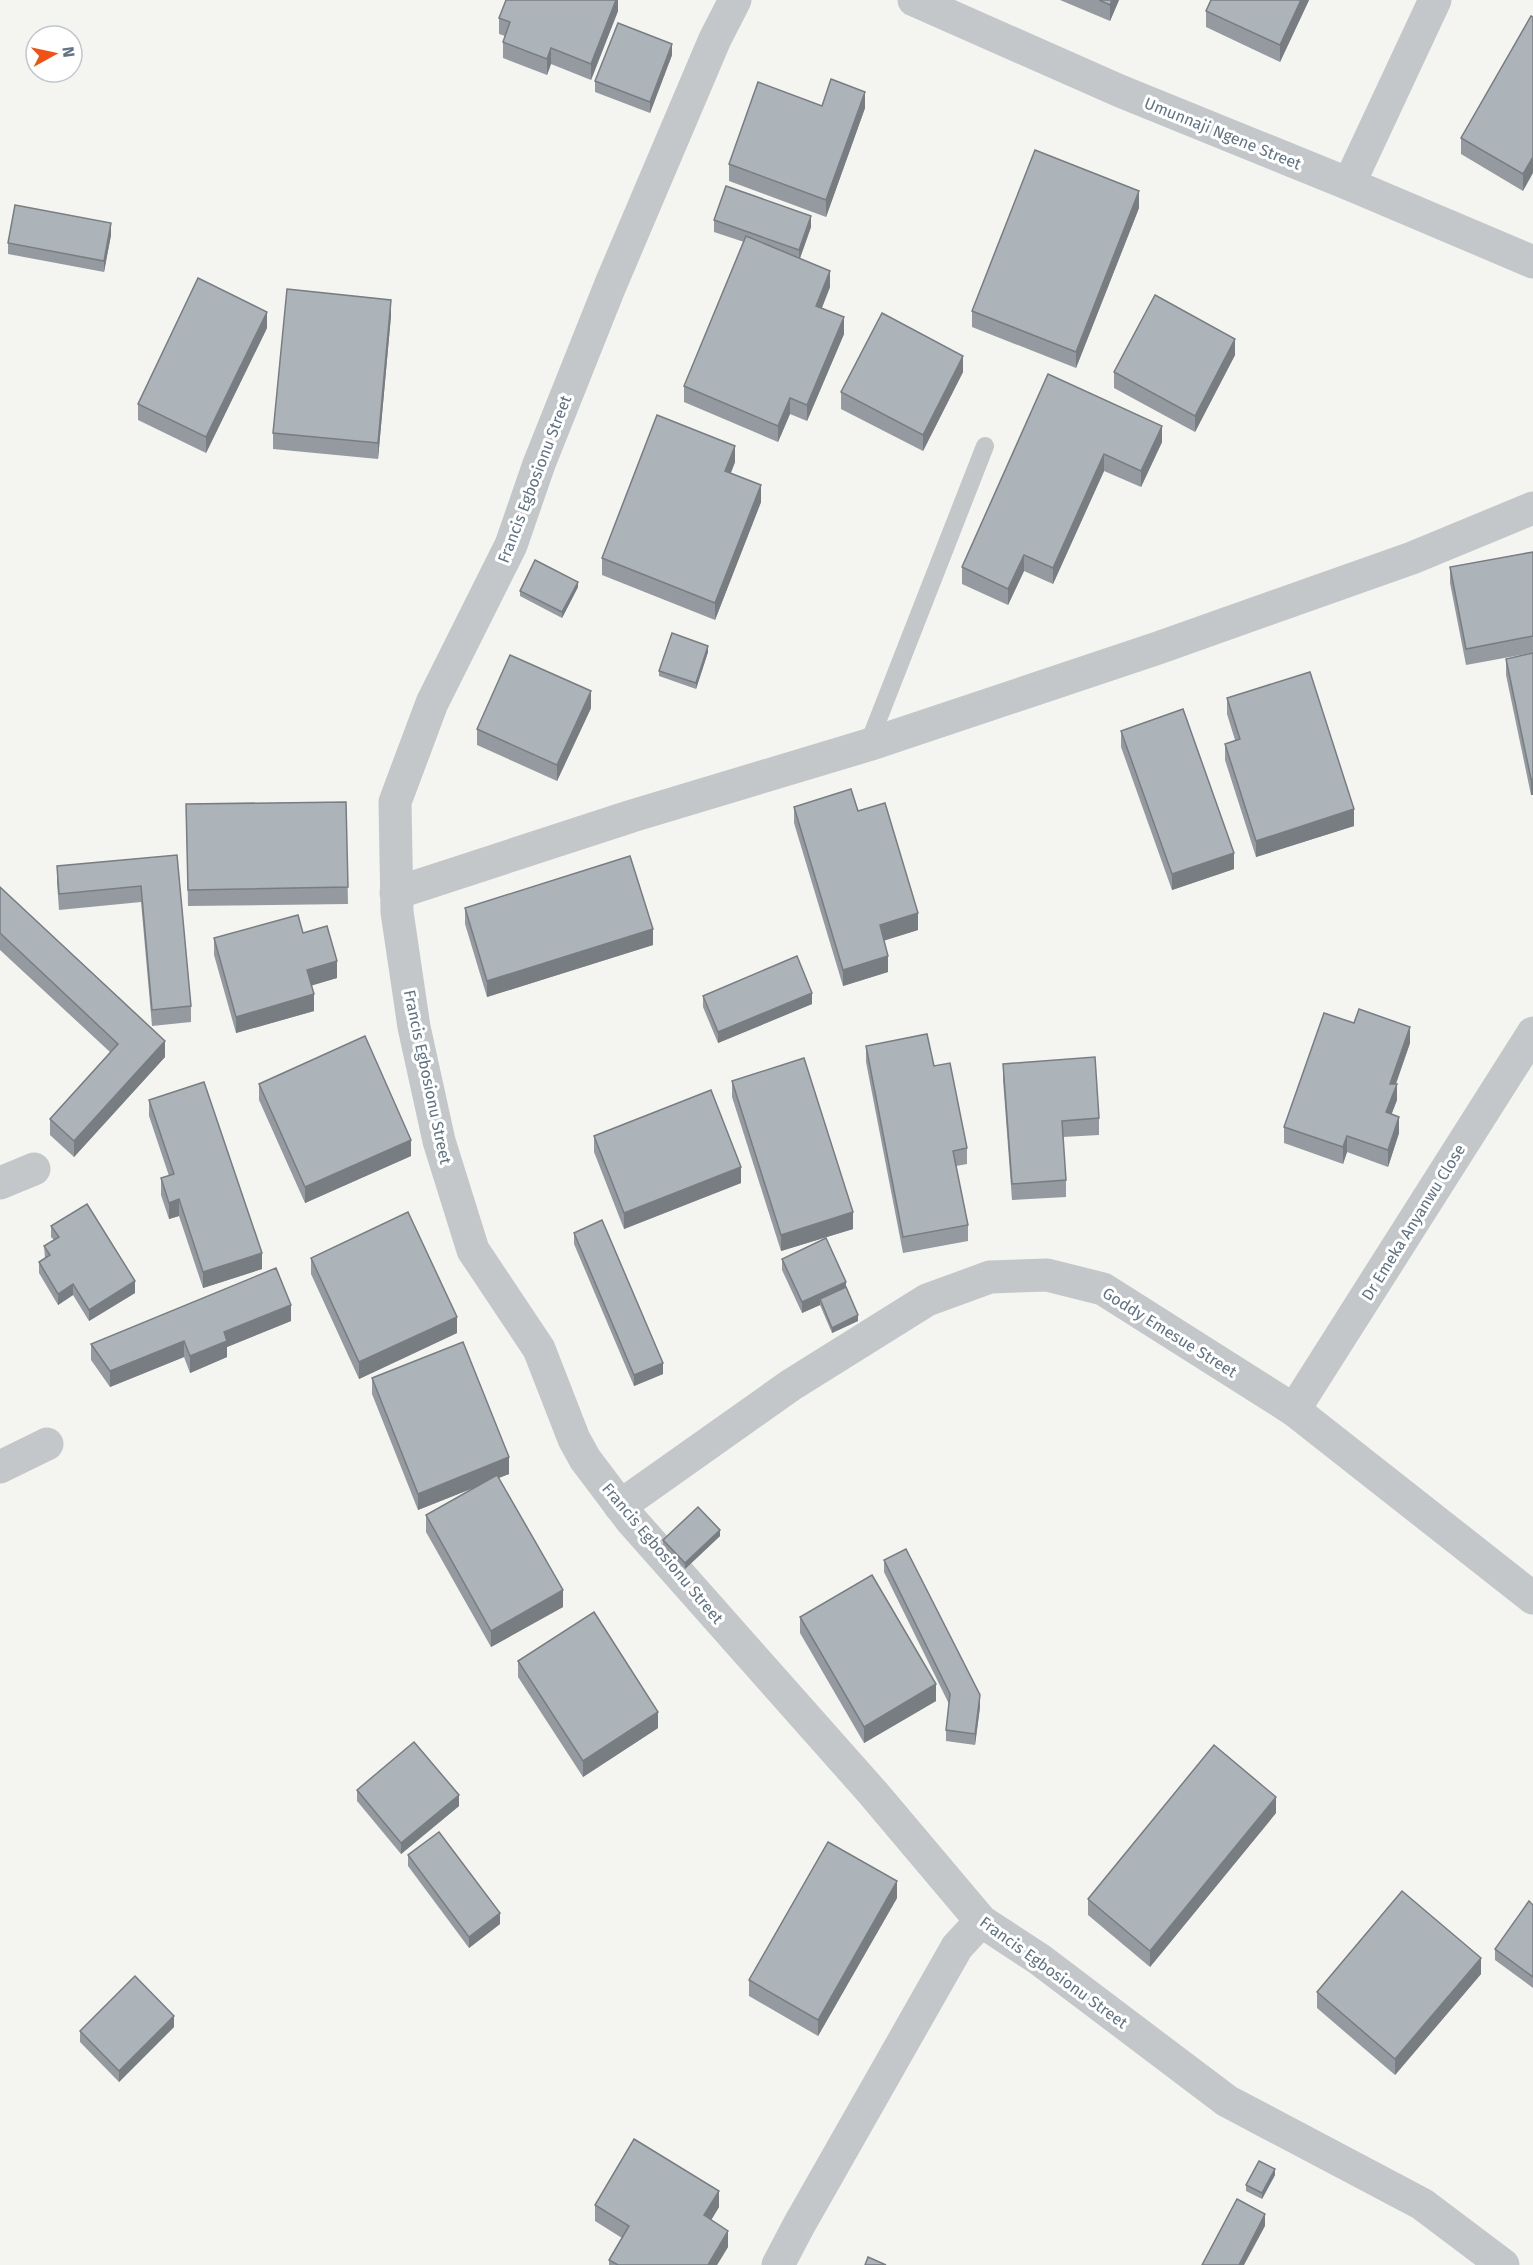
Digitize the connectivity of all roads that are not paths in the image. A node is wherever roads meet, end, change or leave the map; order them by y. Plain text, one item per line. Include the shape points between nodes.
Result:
1 (735, 0) edge
2 (914, 0) edge
3 (1435, 0) edge
4 (1349, 184) junction
5 (1533, 262) edge
6 (985, 446) dead end
7 (1533, 508) edge
8 (868, 745) junction
9 (396, 893) junction
10 (1533, 1033) edge
11 (34, 1170) dead end
12 (0, 1183) edge
13 (1294, 1410) junction
14 (47, 1444) dead end
15 (0, 1467) edge
16 (620, 1506) junction
17 (1533, 1598) edge
18 (981, 1921) junction
19 (778, 2265) edge
20 (1503, 2265) edge

1 - 9 street, Francis Egbosionu Street via 610,286 538,464 511,545 432,703 411,758 395,802
2 - 4 street, Umunnaji Ngene Street via 1120,91
3 - 4 street
4 - 5 street, Umunnaji Ngene Street
6 - 8 lane
7 - 8 street via 1412,558
8 - 9 street
9 - 16 street, Francis Egbosionu Street via 414,1027 439,1141 473,1250 539,1349 574,1439
10 - 13 street, Dr Emeka Anyanwu Close
11 - 12 street
13 - 16 street, Goddy Emesue Street via 1103,1288 1047,1275 990,1277 927,1300 791,1385
13 - 17 street, Goddy Emesue Street
14 - 15 street
16 - 18 street, Francis Egbosionu Street
18 - 19 street via 957,1947
18 - 20 street, Francis Egbosionu Street via 1039,1959 1227,2102 1422,2204

